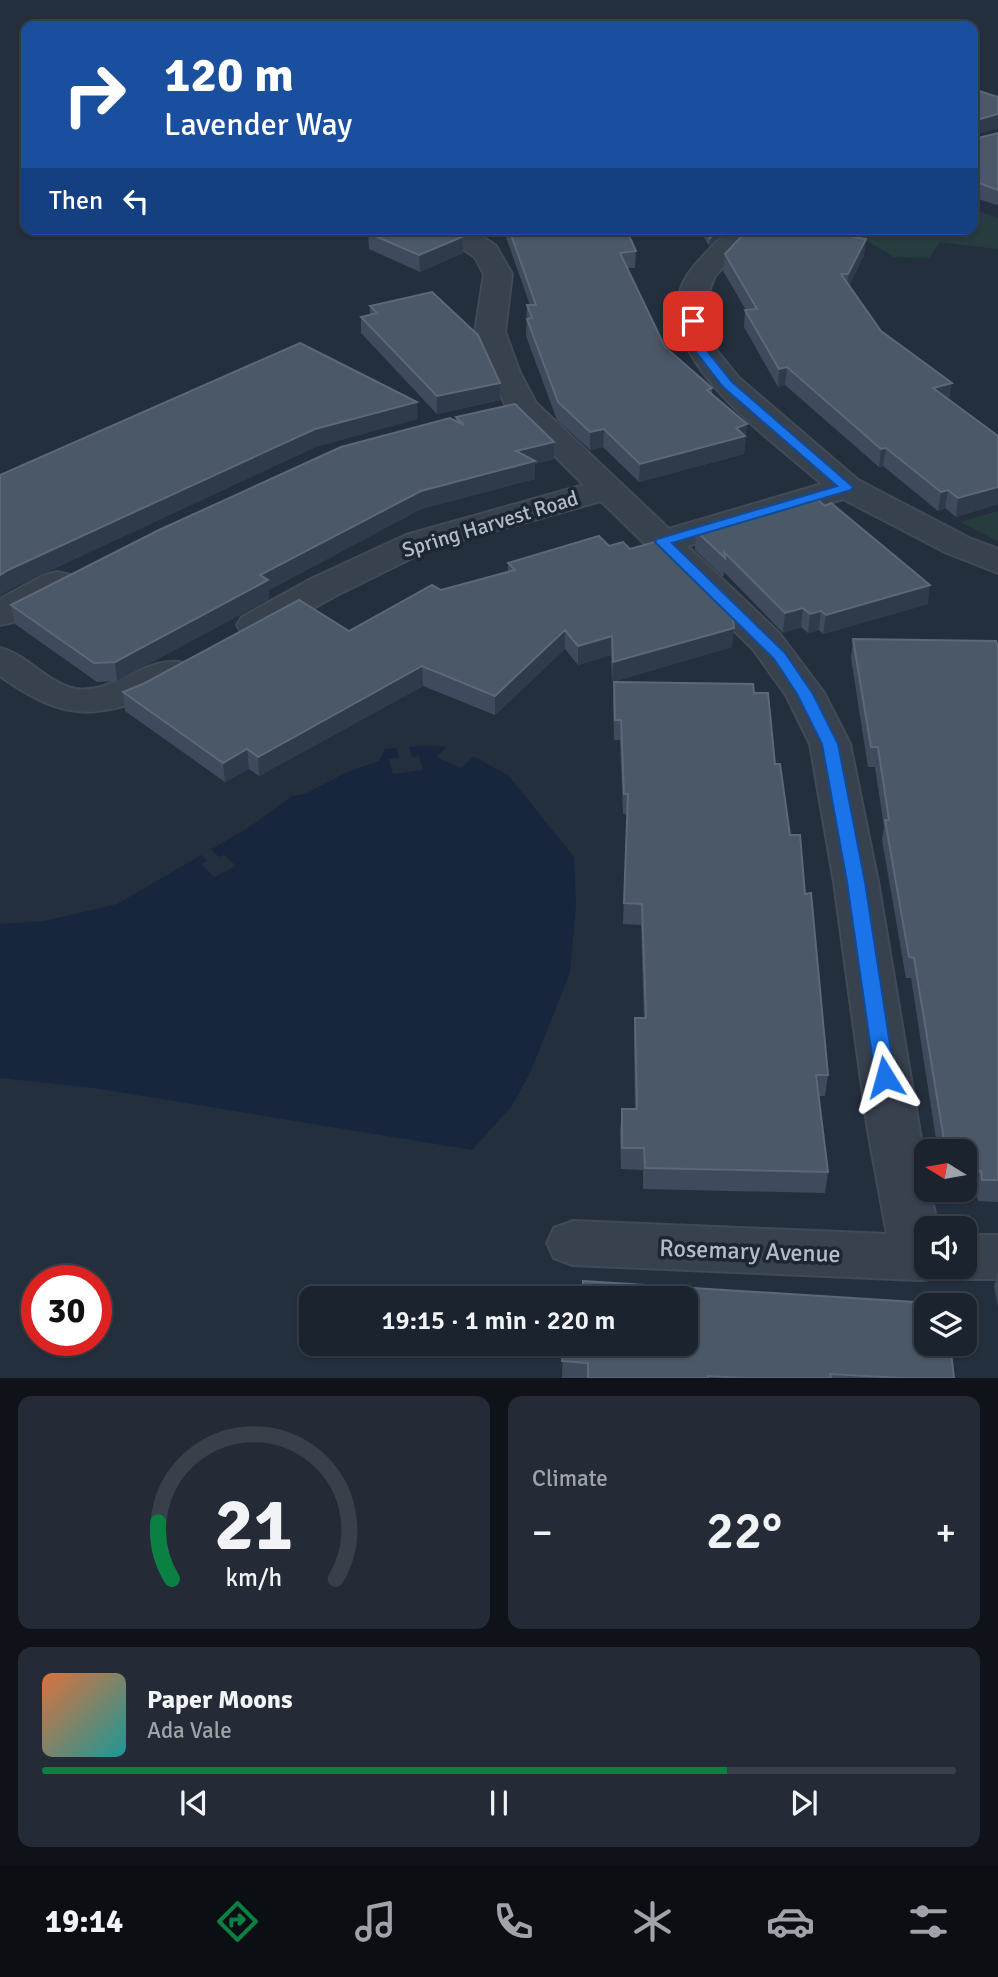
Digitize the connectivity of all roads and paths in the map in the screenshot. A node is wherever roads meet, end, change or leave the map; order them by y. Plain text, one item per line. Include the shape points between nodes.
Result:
1 (461, 235) edge
2 (745, 235) edge
3 (523, 408) junction
4 (486, 415) edge
5 (846, 487) junction
6 (607, 489) junction
7 (662, 542) junction
8 (998, 562) edge
9 (86, 569) edge
10 (0, 614) edge
11 (231, 638) edge
12 (196, 657) edge
13 (0, 659) edge
14 (922, 1216) edge
15 (573, 1243) dead end
16 (914, 1257) edge
17 (977, 1257) edge
18 (998, 1257) edge

1 - 3 street via 486,252 498,274 490,332
2 - 5 street via 727,246 702,274 694,296 693,321 702,352 727,385
3 - 4 street
3 - 6 street
5 - 7 street
5 - 8 street
6 - 7 street
6 - 11 street, Spring Harvest Road via 418,542
7 - 14 street via 780,656 830,744 893,1131
9 - 10 street
12 - 13 street via 130,693 84,700 60,697
15 - 16 street, Rosemary Avenue
17 - 18 street, Rosemary Avenue

